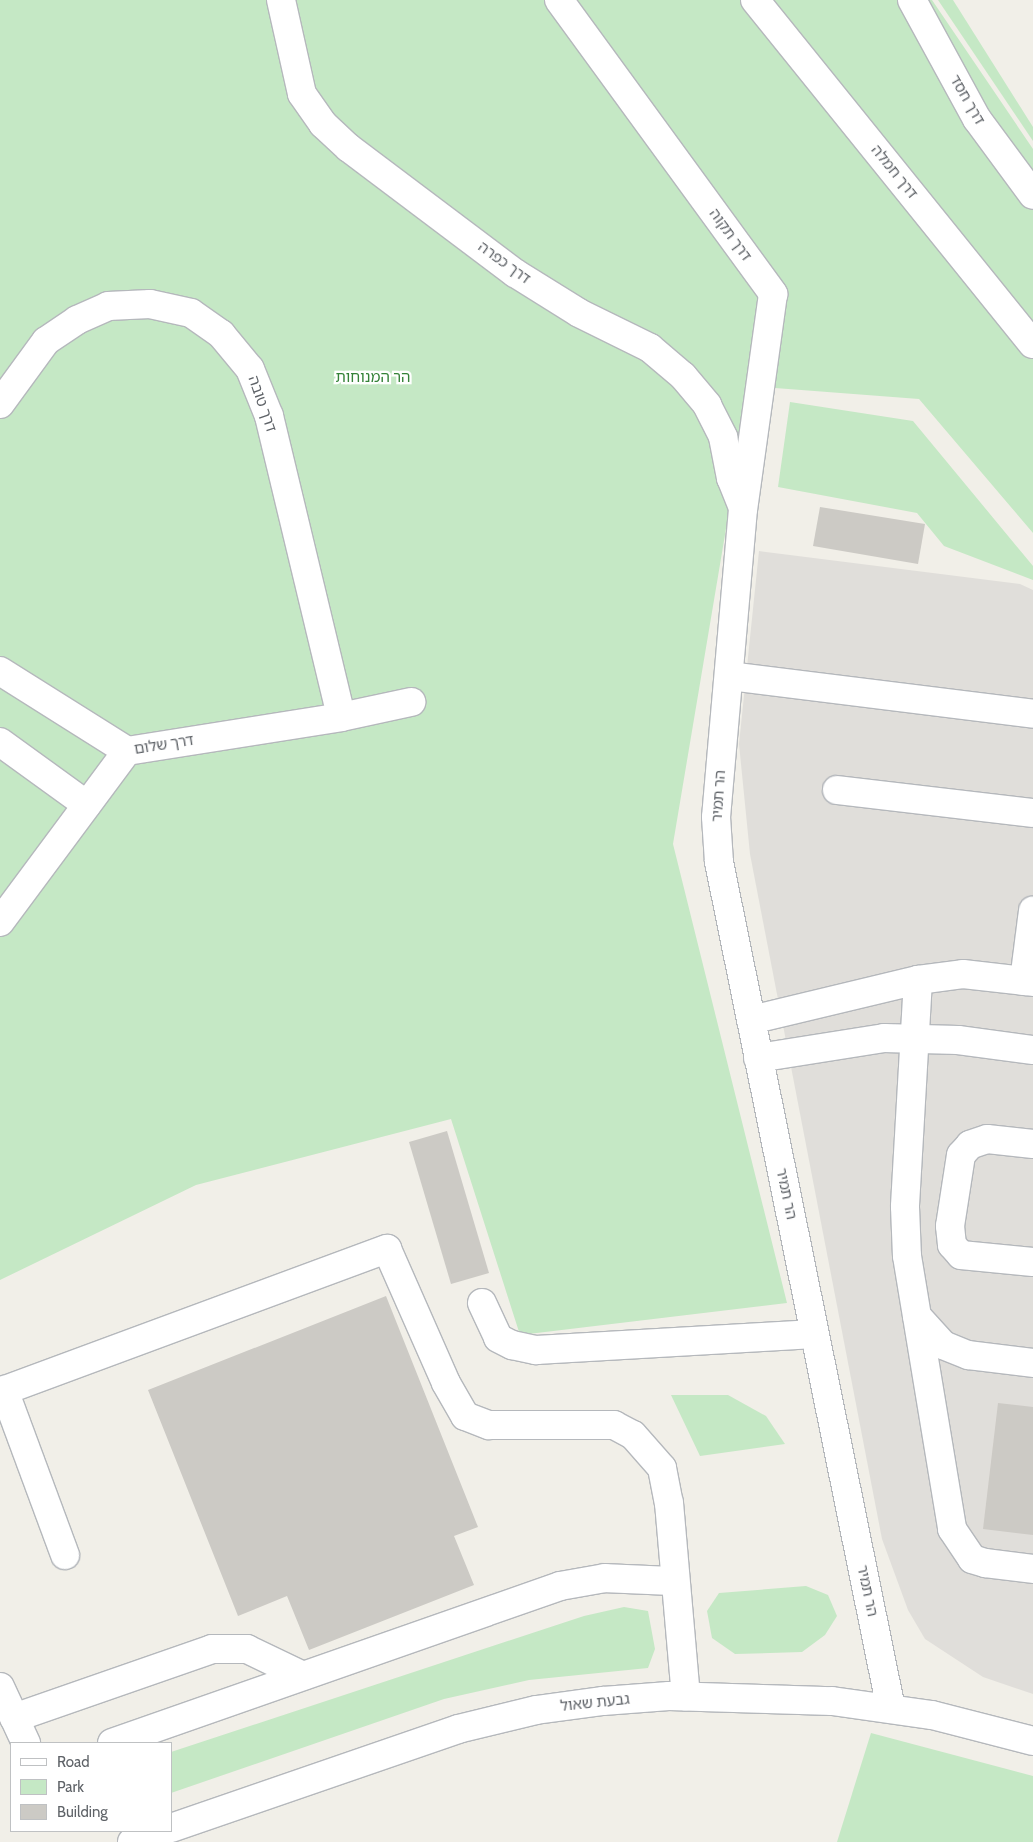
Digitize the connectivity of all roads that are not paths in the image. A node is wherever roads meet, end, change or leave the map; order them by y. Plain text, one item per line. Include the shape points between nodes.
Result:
1 (281, 0) edge
2 (559, 0) edge
3 (755, 0) edge
4 (912, 0) edge
5 (1033, 195) edge
6 (1033, 344) edge
7 (0, 404) edge
8 (743, 509) junction
9 (0, 671) edge
10 (730, 676) junction
11 (411, 702) dead end
12 (1033, 714) edge
13 (341, 717) junction
14 (0, 742) edge
15 (127, 751) junction
16 (837, 790) dead end
17 (87, 805) junction
18 (1033, 813) edge
19 (1033, 912) edge
20 (0, 922) edge
21 (918, 980) junction
22 (1029, 981) edge
23 (751, 1020) junction
24 (914, 1039) junction
25 (1033, 1050) edge
26 (758, 1058) junction
27 (1033, 1144) edge
28 (1033, 1262) edge
29 (482, 1303) dead end
30 (917, 1316) junction
31 (815, 1334) junction
32 (1033, 1363) edge
33 (2, 1391) edge
34 (65, 1555) dead end
35 (1033, 1569) edge
36 (675, 1581) junction
37 (303, 1676) junction
38 (0, 1687) edge
39 (686, 1696) junction
40 (891, 1709) junction
41 (14, 1718) junction
42 (1033, 1741) edge
43 (26, 1742) edge
44 (115, 1742) edge
45 (172, 1828) edge
46 (161, 1832) edge
47 (132, 1842) edge

1 - 8 street, דרך כפרה via 302,94 323,124 349,148 515,272 579,313 650,348 683,376 707,405 724,437 730,478
2 - 8 street, דרך תקוה via 773,294
3 - 6 street, דרך חמלה
4 - 5 street, דרך חסד via 977,120
7 - 13 street, דרך טובה via 46,341 77,320 108,306 150,304 191,313 221,334 250,369 269,416
8 - 10 street, דרך תקוה
9 - 15 street
10 - 12 street
10 - 23 street, הר תמיר via 716,817 719,862
11 - 13 street, דרך שלום
13 - 15 street, דרך שלום
14 - 17 street
15 - 17 street, דרך שלום
16 - 18 street
17 - 20 street, דרך שלום
19 - 22 street
21 - 22 street via 963,974
21 - 23 street
21 - 24 street
23 - 26 street, הר תמיר
24 - 25 street
24 - 26 street via 884,1038
24 - 30 street via 905,1207 907,1256
26 - 31 street, הר תמיר
27 - 28 street via 987,1139 970,1145 961,1156 950,1226 952,1245 961,1255
29 - 31 street via 498,1338 536,1350
30 - 32 street via 943,1345 968,1354
30 - 35 street via 952,1529 972,1559
31 - 40 street, הר תמיר
33 - 34 street
33 - 36 street via 387,1248 446,1383 465,1416 489,1425 614,1425 639,1441 662,1468 669,1503
36 - 37 street via 605,1578 560,1586
36 - 39 street
37 - 41 street via 247,1649 212,1649
37 - 44 street
38 - 41 street
39 - 40 street, גבעת שאול via 832,1701
39 - 45 street, גבעת שאול via 602,1701 536,1710 458,1729
40 - 42 street, גבעת שאול via 932,1715
41 - 43 street
46 - 47 street

